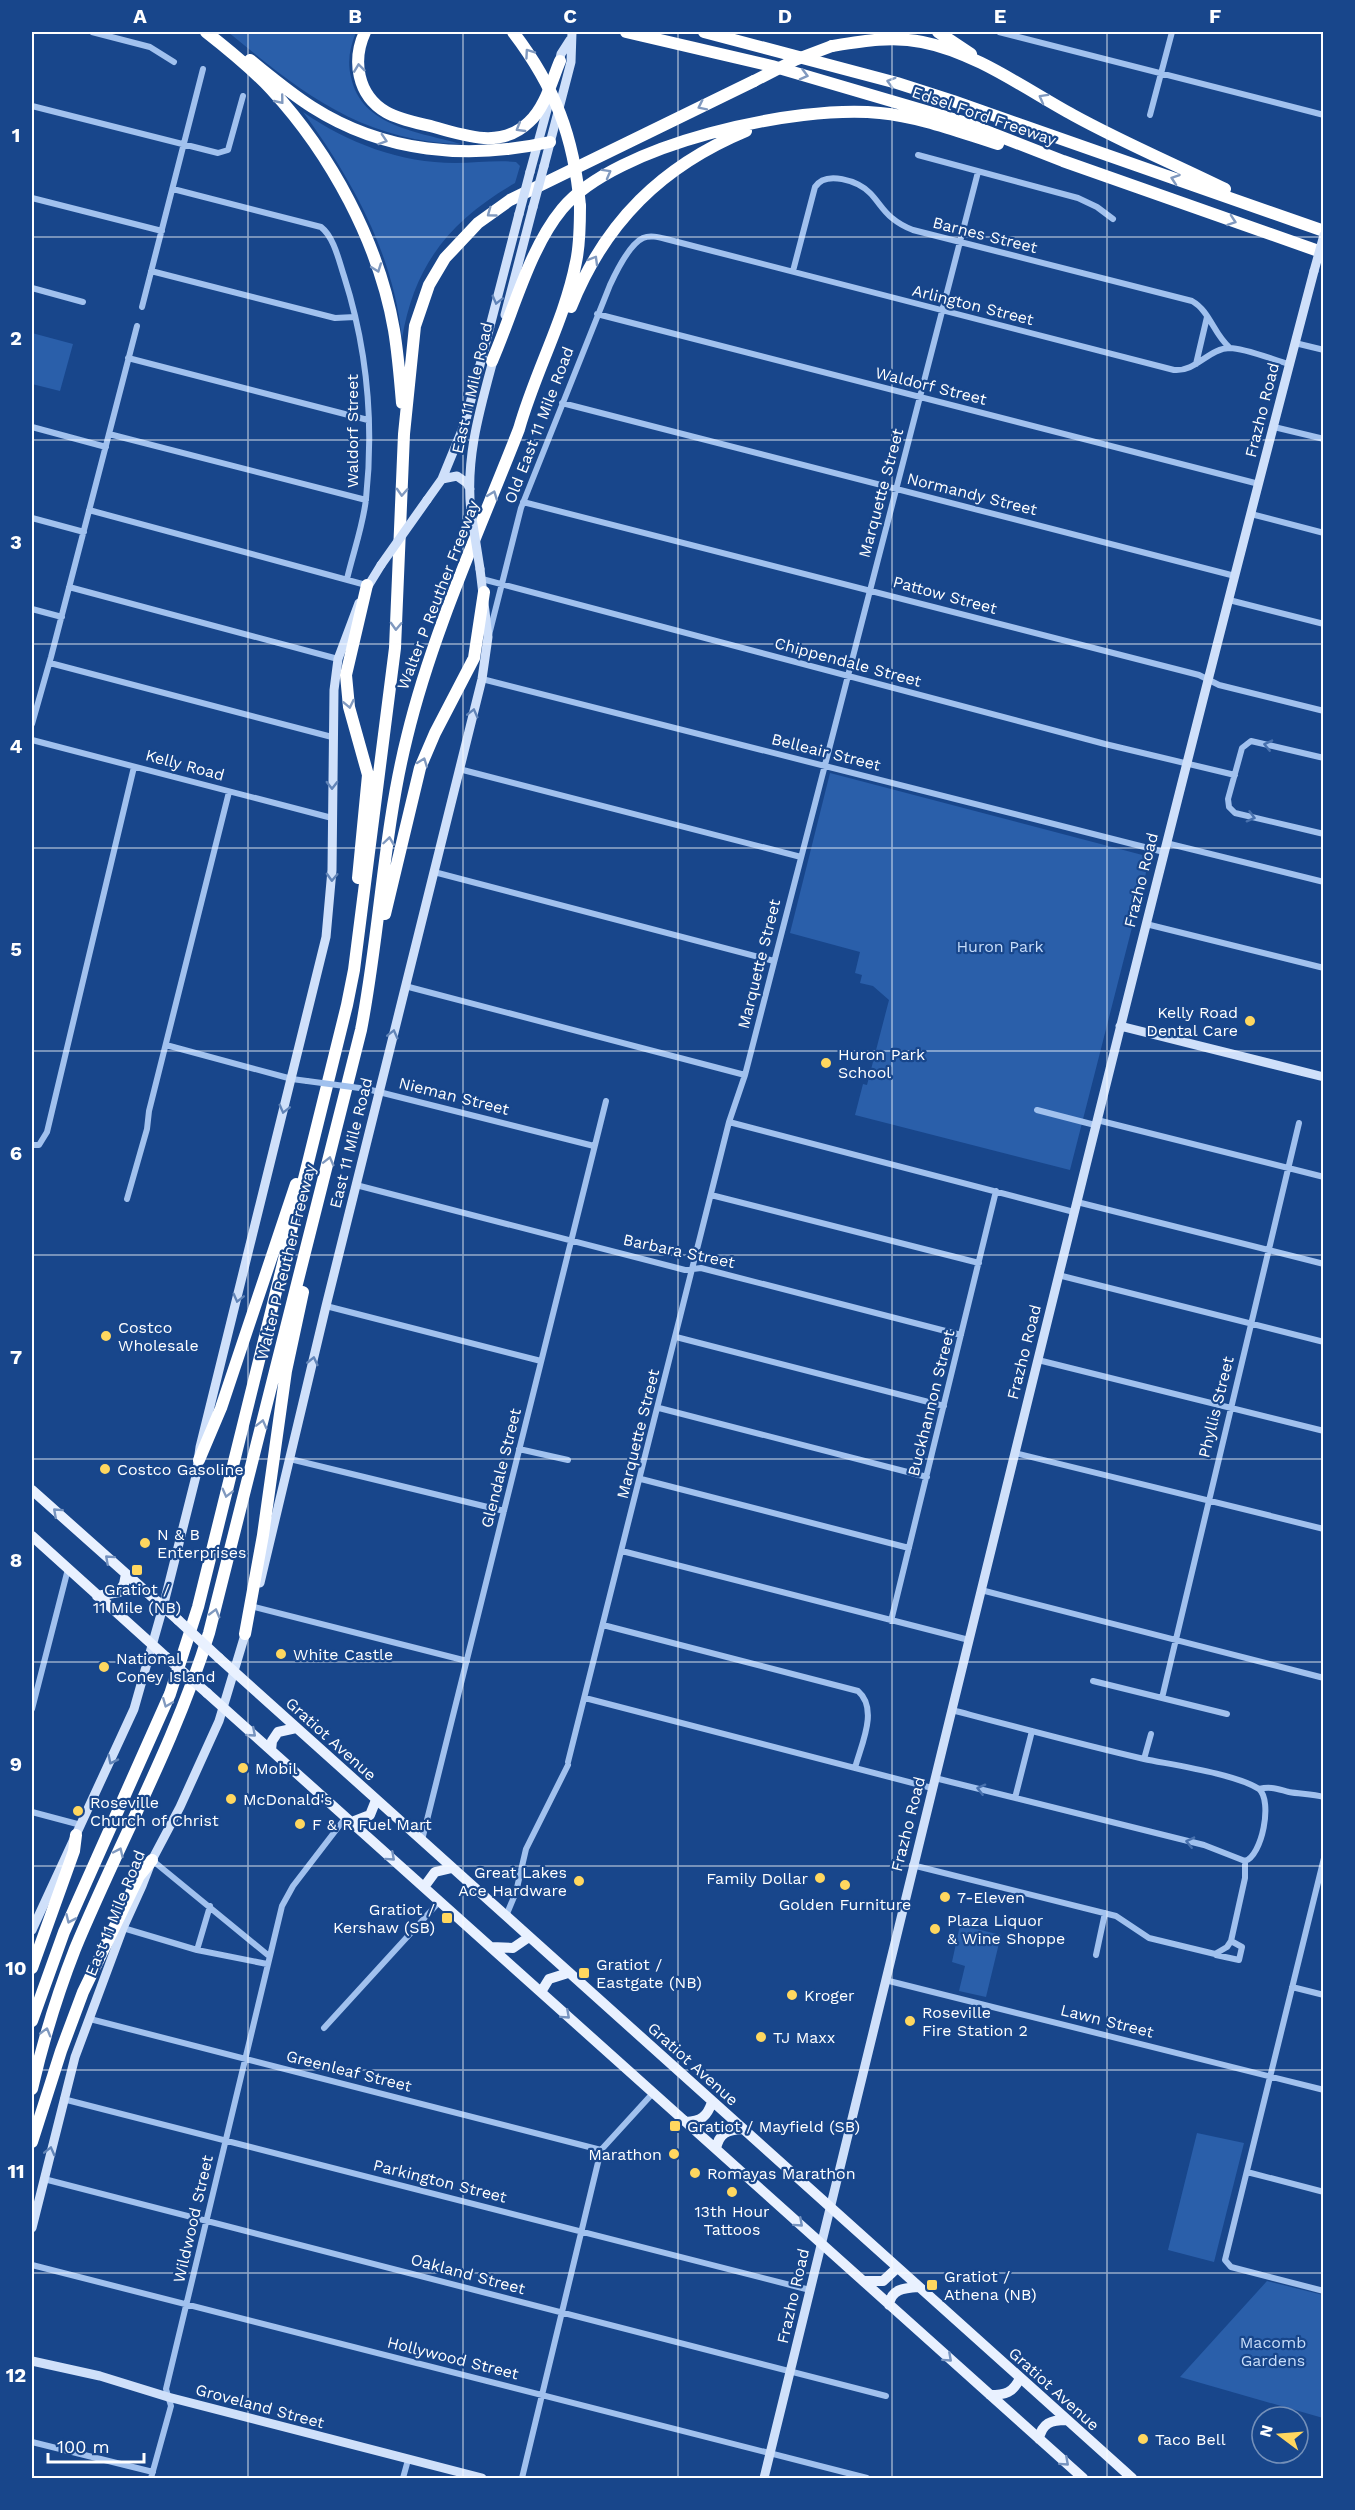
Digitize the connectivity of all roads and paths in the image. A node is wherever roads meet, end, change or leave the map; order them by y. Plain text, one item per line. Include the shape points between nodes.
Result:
1 (92, 32) edge
2 (208, 32) edge
3 (365, 32) edge
4 (513, 32) edge
5 (627, 32) edge
6 (704, 32) edge
7 (938, 32) edge
8 (999, 32) edge
9 (1172, 32) edge
10 (571, 36) edge
11 (560, 61) junction
12 (174, 62) dead end
13 (203, 69) dead end
14 (996, 73) junction
15 (1161, 73) junction
16 (243, 96) dead end
17 (32, 106) edge
18 (1150, 115) dead end
19 (1323, 115) edge
20 (790, 117) junction
21 (544, 144) junction
22 (184, 146) junction
23 (918, 155) dead end
24 (1063, 161) junction
25 (978, 172) junction
26 (173, 189) junction
27 (32, 198) edge
28 (1270, 211) junction
29 (1113, 219) dead end
30 (162, 231) junction
31 (1323, 231) edge
32 (1323, 235) edge
33 (646, 237) joint
34 (960, 242) junction
35 (1323, 253) edge
36 (151, 271) junction
37 (793, 271) junction
38 (32, 288) edge
39 (83, 302) dead end
40 (142, 307) dead end
41 (942, 311) junction
42 (597, 314) junction
43 (355, 317) junction
44 (1207, 317) junction
45 (137, 326) dead end
46 (1295, 343) junction
47 (1230, 348) junction
48 (1323, 350) edge
49 (128, 358) junction
50 (492, 362) junction
51 (1289, 364) junction
52 (1196, 365) junction
53 (920, 397) junction
54 (562, 404) junction
55 (368, 420) junction
56 (1274, 427) junction
57 (32, 428) edge
58 (519, 429) junction
59 (109, 434) junction
60 (404, 434) junction
61 (1323, 439) edge
62 (106, 447) junction
63 (442, 479) junction
64 (1259, 484) junction
65 (470, 489) junction
66 (896, 489) junction
67 (366, 500) junction
68 (523, 501) junction
69 (89, 510) junction
70 (1251, 514) junction
71 (32, 518) edge
72 (84, 532) junction
73 (1323, 533) edge
74 (1235, 576) junction
75 (347, 579) junction
76 (482, 580) junction
77 (367, 585) junction
78 (502, 586) junction
79 (69, 587) junction
80 (869, 590) junction
81 (1229, 600) junction
82 (32, 609) edge
83 (62, 617) junction
84 (1323, 624) edge
85 (488, 637) junction
86 (338, 659) junction
87 (50, 663) junction
88 (847, 676) junction
89 (482, 678) junction
90 (1209, 680) junction
91 (35, 701) edge
92 (1323, 711) edge
93 (32, 724) edge
94 (332, 737) junction
95 (32, 740) edge
96 (1323, 758) edge
97 (1187, 764) junction
98 (824, 765) junction
99 (134, 767) junction
100 (459, 769) junction
101 (1235, 775) junction
102 (229, 792) junction
103 (332, 818) junction
104 (1323, 834) edge
105 (1165, 848) junction
106 (801, 857) junction
107 (434, 872) junction
108 (1323, 882) edge
109 (1146, 924) junction
110 (359, 931) junction
111 (376, 941) junction
112 (774, 961) junction
113 (1323, 968) edge
114 (405, 986) junction
115 (1120, 1026) junction
116 (166, 1045) junction
117 (337, 1049) junction
118 (745, 1075) junction
119 (1323, 1077) edge
120 (292, 1079) junction
121 (379, 1091) junction
122 (606, 1101) dead end
123 (1036, 1110) dead end
124 (729, 1122) junction
125 (1096, 1122) junction
126 (1299, 1123) dead end
127 (32, 1145) edge
128 (594, 1146) junction
129 (1289, 1169) junction
130 (1323, 1178) edge
131 (356, 1185) junction
132 (996, 1191) junction
133 (711, 1195) junction
134 (127, 1199) dead end
135 (1076, 1207) junction
136 (315, 1217) junction
137 (571, 1240) junction
138 (1268, 1250) junction
139 (979, 1263) junction
140 (1323, 1264) edge
141 (693, 1269) junction
142 (1058, 1275) junction
143 (326, 1306) junction
144 (1251, 1324) junction
145 (961, 1335) junction
146 (676, 1337) junction
147 (1323, 1342) edge
148 (1038, 1360) junction
149 (541, 1361) junction
150 (944, 1406) junction
151 (659, 1408) junction
152 (1230, 1408) junction
153 (1323, 1431) edge
154 (519, 1449) junction
155 (1015, 1453) junction
156 (290, 1459) junction
157 (199, 1460) junction
158 (568, 1460) dead end
159 (927, 1477) junction
160 (640, 1479) junction
161 (32, 1491) edge
162 (1207, 1501) junction
163 (504, 1511) junction
164 (1323, 1529) edge
165 (32, 1536) edge
166 (909, 1548) junction
167 (622, 1551) junction
168 (68, 1569) junction
169 (126, 1574) junction
170 (981, 1590) junction
171 (97, 1596) junction
172 (163, 1607) junction
173 (254, 1607) junction
174 (891, 1621) junction
175 (603, 1625) junction
176 (246, 1634) junction
177 (969, 1640) junction
178 (1176, 1642) junction
179 (153, 1646) junction
180 (467, 1661) junction
181 (234, 1672) junction
182 (1323, 1678) edge
183 (1093, 1681) dead end
184 (585, 1698) junction
185 (1161, 1698) junction
186 (224, 1708) junction
187 (32, 1709) edge
188 (952, 1710) junction
189 (1227, 1714) dead end
190 (296, 1728) junction
191 (1032, 1731) junction
192 (1151, 1734) dead end
193 (271, 1750) junction
194 (1144, 1759) junction
195 (855, 1768) junction
196 (935, 1778) junction
197 (932, 1788) junction
198 (1259, 1788) junction
199 (1323, 1797) edge
200 (1015, 1798) junction
201 (376, 1800) junction
202 (32, 1812) edge
203 (349, 1819) junction
204 (79, 1830) junction
205 (422, 1841) junction
206 (1323, 1858) edge
207 (152, 1860) junction
208 (1245, 1861) junction
209 (912, 1865) junction
210 (452, 1868) junction
211 (424, 1887) junction
212 (1314, 1899) junction
213 (440, 1901) junction
214 (1323, 1901) edge
215 (210, 1906) junction
216 (1106, 1914) junction
217 (506, 1917) junction
218 (123, 1928) junction
219 (32, 1930) edge
220 (529, 1937) junction
221 (1231, 1941) junction
222 (491, 1947) junction
223 (197, 1950) junction
224 (1218, 1953) junction
225 (1096, 1955) dead end
226 (269, 1956) junction
227 (267, 1964) junction
228 (32, 1968) edge
229 (568, 1973) junction
230 (884, 1980) junction
231 (1292, 1987) junction
232 (541, 1992) junction
233 (1323, 1995) edge
234 (90, 2019) junction
235 (32, 2021) edge
236 (324, 2028) dead end
237 (245, 2058) junction
238 (1271, 2076) junction
239 (32, 2089) edge
240 (1323, 2090) edge
241 (653, 2093) junction
242 (63, 2099) junction
243 (712, 2102) junction
244 (686, 2122) junction
245 (742, 2129) junction
246 (226, 2139) junction
247 (32, 2142) edge
248 (716, 2149) junction
249 (601, 2150) junction
250 (1247, 2172) junction
251 (44, 2180) junction
252 (1323, 2192) edge
253 (829, 2207) junction
254 (206, 2220) junction
255 (32, 2228) edge
256 (581, 2231) junction
257 (821, 2243) junction
258 (32, 2265) edge
259 (897, 2268) junction
260 (863, 2281) junction
261 (918, 2287) junction
262 (810, 2290) junction
263 (1323, 2290) edge
264 (187, 2303) junction
265 (890, 2305) junction
266 (561, 2312) junction
267 (32, 2361) edge
268 (790, 2371) junction
269 (1020, 2378) junction
270 (542, 2395) junction
271 (990, 2395) junction
272 (886, 2396) dead end
273 (168, 2397) junction
274 (1066, 2420) junction
275 (1039, 2439) junction
276 (32, 2442) edge
277 (770, 2453) junction
278 (408, 2460) junction
279 (152, 2475) edge
280 (403, 2478) edge
281 (482, 2478) edge
282 (522, 2478) edge
283 (764, 2478) edge
284 (867, 2478) edge
285 (1083, 2478) edge
286 (1132, 2478) edge

1 - 12 street via 150,47
2 -> 21 highway via 237,49 311,107 394,144 457,152 521,150
2 -> 60 highway via 271,90 313,143 344,192 388,302
11 -> 3 highway via 530,122 501,138 483,139 410,121 378,106 368,95 359,72 358,52
58 -> 4 highway, bridge via 569,292 577,261 580,206 574,157 564,121 544,76
5 -> 24 highway, Edsel Ford Freeway via 838,85 963,122
28 -> 6 highway, Edsel Ford Freeway via 919,90
7 - 14 highway via 949,36
8 - 15 street
9 - 15 street
10 - 11 main road, East 11 Mile Road
10 - 21 main road, East 11 Mile Road via 570,62
11 - 21 main road, East 11 Mile Road
13 - 22 street
28 -> 14 highway via 1090,124
14 -> 60 highway, bridge via 950,50 923,42 883,39 832,46 795,60 510,200 461,238 436,272 418,316
15 - 18 street
15 - 19 street
16 - 22 street via 228,150 218,153
17 - 22 street
20 - 24 highway via 879,112 914,118
50 -> 20 highway via 542,238 573,197 603,175 662,148 715,132
58 -> 20 highway via 577,292 605,241 628,211 666,176 714,144
21 - 50 main road, East 11 Mile Road, bridge via 544,166
21 -> 63 main road, East 11 Mile Road, bridge via 530,172 465,423
22 - 26 street
23 - 25 street
24 -> 35 highway, Edsel Ford Freeway
25 - 29 street via 1078,198
25 - 34 street, Marquette Street
26 - 30 street
26 - 43 street, Waldorf Street via 321,227 328,234 340,264
27 - 30 street
28 - 31 highway, Edsel Ford Freeway
30 - 36 street
32 - 46 main road, Frazho Road, bridge
33 - 37 street, Arlington Street
33 - 42 street, Old East 11 Mile Road via 619,267
34 - 37 street, Barnes Street via 908,228 890,217 866,190 854,183 828,178 815,188
34 - 41 street, Marquette Street
34 - 44 street, Barnes Street via 1192,301
36 - 40 street
36 - 43 street via 335,318
37 - 41 street, Arlington Street
38 - 39 street
41 - 52 street, Arlington Street via 1170,369
41 - 53 street, Marquette Street
42 - 53 street, Waldorf Street
42 - 54 street, Old East 11 Mile Road
43 - 55 street, Waldorf Street via 366,376
44 - 47 street, Barnes Street
44 - 52 street
45 - 49 street
46 - 48 street
46 - 51 main road, Frazho Road
47 - 51 street
47 - 52 street, Arlington Street
49 - 55 street
49 - 59 street
50 - 65 main road, East 11 Mile Road via 474,435
51 - 56 main road, Frazho Road
53 - 64 street, Waldorf Street
53 - 66 street, Marquette Street
54 - 66 street, Normandy Street
54 - 68 street, Old East 11 Mile Road
55 - 67 street, Waldorf Street
56 - 61 street
56 - 64 main road, Frazho Road
57 - 62 street
111 -> 58 highway, Walter P Reuther Freeway via 401,763 415,704
59 - 62 street
59 - 67 street
60 -> 110 highway, Walter P Reuther Freeway via 395,648
62 - 69 street
63 - 65 main road via 457,476
63 - 77 main road, East 11 Mile Road, bridge
64 - 70 main road, Frazho Road
65 - 76 main road, East 11 Mile Road, bridge
66 - 74 street, Normandy Street
66 - 80 street, Marquette Street
67 - 75 street, Waldorf Street
68 - 78 street, Old East 11 Mile Road
68 - 80 street, Pattow Street
69 - 72 street
69 - 75 street
70 - 73 street
70 - 74 main road, Frazho Road
71 - 72 street
72 - 79 street
74 - 81 main road, Frazho Road
75 - 77 street
76 - 78 street, Chippendale Street
76 - 85 main road, East 11 Mile Road
111 -> 76 highway via 391,896 420,768 474,658
77 - 86 main road, East 11 Mile Road
77 -> 110 highway via 346,675 349,707 368,775 358,874
78 - 85 street, Old East 11 Mile Road
78 - 88 street, Chippendale Street
79 - 83 street
79 - 86 street
80 - 88 street, Marquette Street
80 - 90 street, Pattow Street
81 - 84 street
81 - 90 main road, Frazho Road
82 - 83 street
83 - 87 street
85 - 89 main road, East 11 Mile Road
86 - 94 main road, East 11 Mile Road
87 - 91 street
87 - 94 street
88 - 97 street, Chippendale Street
88 - 98 street, Marquette Street
89 - 98 street, Belleair Street
100 -> 89 main road, East 11 Mile Road
90 - 92 street, Pattow Street
90 - 97 main road, Frazho Road
91 - 93 street
94 -> 103 main road, East 11 Mile Road
95 - 99 street, Kelly Road
96 -> 101 street via 1251,741 1242,748
97 - 101 street, Chippendale Street
97 - 105 main road, Frazho Road
98 - 105 street, Belleair Street
98 - 106 street, Marquette Street
99 - 102 street, Kelly Road
99 - 127 street via 47,1132 39,1145
100 - 106 street
100 - 107 main road, East 11 Mile Road
101 -> 104 street via 1228,799 1228,807 1235,813
102 - 103 street, Kelly Road
102 - 116 street
103 -> 120 main road, East 11 Mile Road via 326,937
105 - 108 street, Belleair Street
105 - 109 main road, Frazho Road
106 - 112 street, Marquette Street
107 - 112 street
107 - 114 main road, East 11 Mile Road
109 - 113 street
109 - 115 main road, Frazho Road
110 - 117 highway, Walter P Reuther Freeway
136 -> 111 highway, Walter P Reuther Freeway via 361,1030
112 - 118 street, Marquette Street
114 - 118 street
121 -> 114 main road, East 11 Mile Road
115 - 119 main road
115 - 125 main road, Frazho Road
116 - 120 street, Nieman Street
116 - 134 street
117 - 157 highway via 318,1098 300,1169 245,1341
117 -> 235 highway, Walter P Reuther Freeway via 198,1607 154,1735 64,1932
118 - 124 street, Marquette Street
120 - 121 street, Nieman Street, bridge
120 -> 157 main road, East 11 Mile Road
121 - 128 street, Nieman Street
121 - 131 main road, East 11 Mile Road
122 - 128 street, Glendale Street
123 - 125 street
124 - 132 street
124 - 133 street, Marquette Street
125 - 129 street
125 - 135 main road, Frazho Road
126 - 129 street, Phyllis Street
128 - 137 street, Glendale Street
129 - 130 street
129 - 138 street, Phyllis Street
131 - 137 street, Barbara Street
131 - 143 main road, East 11 Mile Road
132 - 135 street
132 - 139 street, Buckhannon Street
133 - 139 street
133 - 141 street, Marquette Street
135 - 138 street
135 - 142 main road, Frazho Road
136 - 176 highway via 310,1260 286,1371
239 -> 136 highway, Walter P Reuther Freeway via 51,2016 72,1959 197,1673
137 - 141 street, Barbara Street
137 - 149 street, Glendale Street
138 - 140 street
138 - 144 street, Phyllis Street
139 - 145 street, Buckhannon Street
141 - 145 street, Barbara Street
141 - 146 street, Marquette Street
142 - 144 street
142 - 148 main road, Frazho Road
143 - 149 street
156 -> 143 main road, East 11 Mile Road
144 - 147 street
144 - 152 street, Phyllis Street
145 - 150 street, Buckhannon Street
146 - 150 street
146 - 151 street, Marquette Street
148 - 152 street
148 - 155 main road, Frazho Road
149 - 154 street, Glendale Street
150 - 159 street, Buckhannon Street
151 - 159 street
151 - 160 street, Marquette Street
152 - 153 street
152 - 162 street, Phyllis Street
154 - 158 street
154 - 163 street, Glendale Street
155 - 162 street
155 - 170 main road, Frazho Road
156 - 163 street
156 - 173 main road, East 11 Mile Road
157 - 172 main road, East 11 Mile Road
159 - 166 street, Buckhannon Street
160 - 166 street
160 - 167 street, Marquette Street
169 -> 161 main road
162 - 164 street
162 - 178 street, Phyllis Street
163 - 180 street, Glendale Street
165 - 168 main road
166 - 174 street, Buckhannon Street
167 - 174 street
167 - 175 street, Marquette Street
168 - 171 main road
168 - 187 street
169 - 171 main road via 119,1592
169 - 172 main road
170 - 177 main road, Frazho Road
170 - 178 street
171 - 179 main road
172 - 179 main road, East 11 Mile Road
172 - 181 main road, Gratiot Avenue, bridge
173 - 176 main road, East 11 Mile Road
173 - 180 street
174 - 177 street
175 - 184 street, Marquette Street
175 - 195 street via 858,1691 868,1703 868,1714
176 - 181 main road, East 11 Mile Road
177 - 188 main road, Frazho Road
178 - 182 street
178 - 185 street, Phyllis Street
179 - 186 main road, bridge
179 -> 204 main road, East 11 Mile Road via 130,1718
180 - 205 street, Glendale Street
181 - 186 main road, East 11 Mile Road
181 - 190 main road, Gratiot Avenue
183 - 185 street
184 - 195 street
184 - 217 street, Marquette Street via 568,1763 526,1850
185 - 189 street
186 -> 193 main road
186 - 207 main road, East 11 Mile Road
188 - 191 street
188 - 196 main road, Frazho Road
190 - 193 main road via 278,1732
190 - 201 main road, Gratiot Avenue
191 - 194 street
191 - 200 street
192 - 194 street
193 - 203 main road
194 - 198 street
195 - 197 street
196 - 197 main road, Frazho Road
200 -> 196 street
197 - 209 main road, Frazho Road
198 - 199 street via 1269,1786
198 - 208 street via 1265,1796 1266,1808 1254,1857
208 -> 200 street via 1204,1845
201 - 203 main road via 370,1815
201 - 205 main road, Gratiot Avenue
202 - 204 street
203 -> 211 main road
203 - 226 street via 287,1895
204 - 219 main road, East 11 Mile Road
204 - 228 highway
205 - 210 main road, Gratiot Avenue
206 - 212 street
207 - 215 street
207 - 218 main road, East 11 Mile Road
207 - 247 highway via 140,1876 83,1992
208 - 221 street
209 - 216 street
209 - 230 main road, Frazho Road
210 - 211 main road via 435,1872
210 - 217 main road, Gratiot Avenue
211 - 213 main road
212 - 214 street
212 - 231 street
213 - 222 main road
213 - 236 street
215 - 223 street
215 - 226 street
216 - 224 street via 1125,1920 1149,1938
216 - 225 street
217 - 220 main road, Gratiot Avenue
218 - 223 street
218 - 234 main road, East 11 Mile Road
220 - 222 main road via 513,1948
220 - 229 main road, Gratiot Avenue
221 - 224 street
221 - 224 street via 1242,1947 1239,1960
222 - 232 main road
223 - 227 street
226 - 227 street, Wildwood Street
227 - 237 street, Wildwood Street
229 - 232 main road via 549,1979
229 - 243 main road, Gratiot Avenue
230 - 238 street, Lawn Street
230 - 253 main road, Frazho Road
231 - 233 street
231 - 238 street
232 -> 241 main road
234 - 237 street, Greenleaf Street
234 - 242 main road, East 11 Mile Road
237 - 246 street, Wildwood Street
237 - 249 street, Greenleaf Street
238 - 240 street, Lawn Street
238 - 250 street
241 - 244 main road
241 - 249 street
242 - 246 street, Parkington Street
251 -> 242 main road, East 11 Mile Road
243 - 244 main road via 705,2117
243 - 245 main road, Gratiot Avenue
244 - 248 main road
245 - 248 main road via 724,2133
245 - 253 main road, Gratiot Avenue
246 - 254 street, Wildwood Street
246 - 256 street, Parkington Street
248 -> 257 main road
249 - 256 street
250 - 252 street
250 - 263 street via 1226,2256 1228,2264
251 - 254 street, Oakland Street
251 - 255 main road, East 11 Mile Road
253 - 257 main road, Frazho Road
253 - 259 main road, Gratiot Avenue
254 - 264 street, Wildwood Street
254 - 266 street, Oakland Street
256 - 262 street, Parkington Street
256 - 266 street
257 - 260 main road
257 - 262 main road, Frazho Road
258 - 264 street, Hollywood Street
259 - 260 main road via 883,2281
259 - 261 main road, Gratiot Avenue
260 - 265 main road
261 - 265 main road via 896,2291
261 - 269 main road, Gratiot Avenue
262 - 268 main road, Frazho Road
264 - 270 street, Hollywood Street
264 - 273 street, Wildwood Street via 166,2389
265 -> 271 main road
266 - 268 street, Oakland Street
266 - 270 street
267 - 273 main road, Groveland Street
268 - 272 street, Oakland Street
268 - 277 main road, Frazho Road
269 - 271 main road via 1012,2391
269 - 274 main road, Gratiot Avenue
270 - 277 street, Hollywood Street
270 - 282 street
271 - 275 main road
273 - 278 main road, Groveland Street
273 - 279 street, Wildwood Street via 171,2406
274 - 275 main road via 1047,2423
274 - 286 main road, Gratiot Avenue
275 -> 285 main road
276 - 279 street
277 - 283 main road, Frazho Road
277 - 284 street, Hollywood Street
278 - 280 street
278 - 281 main road, Groveland Street

